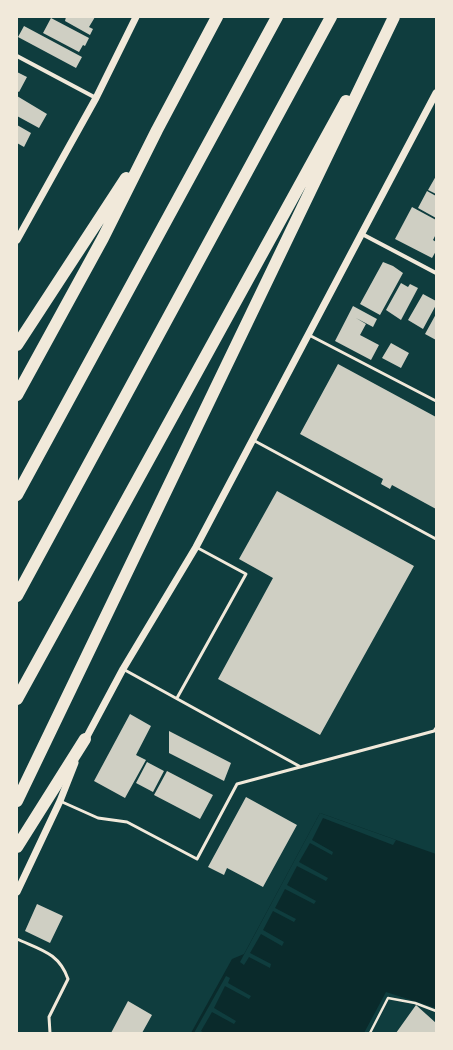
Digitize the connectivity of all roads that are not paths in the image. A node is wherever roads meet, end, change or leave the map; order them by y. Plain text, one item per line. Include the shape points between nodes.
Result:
1 (136, 17) edge
2 (217, 17) edge
3 (277, 17) edge
4 (331, 17) edge
5 (393, 17) edge
6 (17, 56) edge
7 (436, 93) edge
8 (96, 98) junction
9 (157, 130) junction
10 (362, 234) junction
11 (17, 240) edge
12 (436, 273) edge
13 (309, 335) junction
14 (17, 345) edge
15 (17, 395) edge
16 (436, 401) edge
17 (253, 440) junction
18 (17, 495) edge
19 (436, 539) edge
20 (196, 547) junction
21 (17, 596) edge
22 (123, 669) junction
23 (177, 698) junction
24 (17, 699) edge
25 (436, 728) edge
26 (85, 738) junction
27 (299, 766) junction
28 (17, 801) edge
29 (60, 801) junction
30 (17, 847) edge
31 (17, 892) edge
32 (17, 939) edge
33 (50, 1033) edge

1 - 8 street
2 - 9 highway
3 - 18 highway
4 - 21 highway
5 - 24 highway
5 - 28 highway
6 - 8 street
7 - 10 street
8 - 11 street
9 - 14 highway
9 - 15 highway via 103,238
10 - 12 street
10 - 13 street
13 - 16 lane
13 - 17 street
17 - 19 lane
17 - 20 street
20 - 22 street
20 - 23 lane via 246,574
22 - 23 lane
22 - 26 street
23 - 27 lane
25 - 27 lane via 434,731
26 - 29 street
26 - 30 highway
27 - 29 lane via 237,784 197,859 127,822 98,818
29 - 31 street
32 - 33 lane via 54,957 63,967 68,980 49,1018

